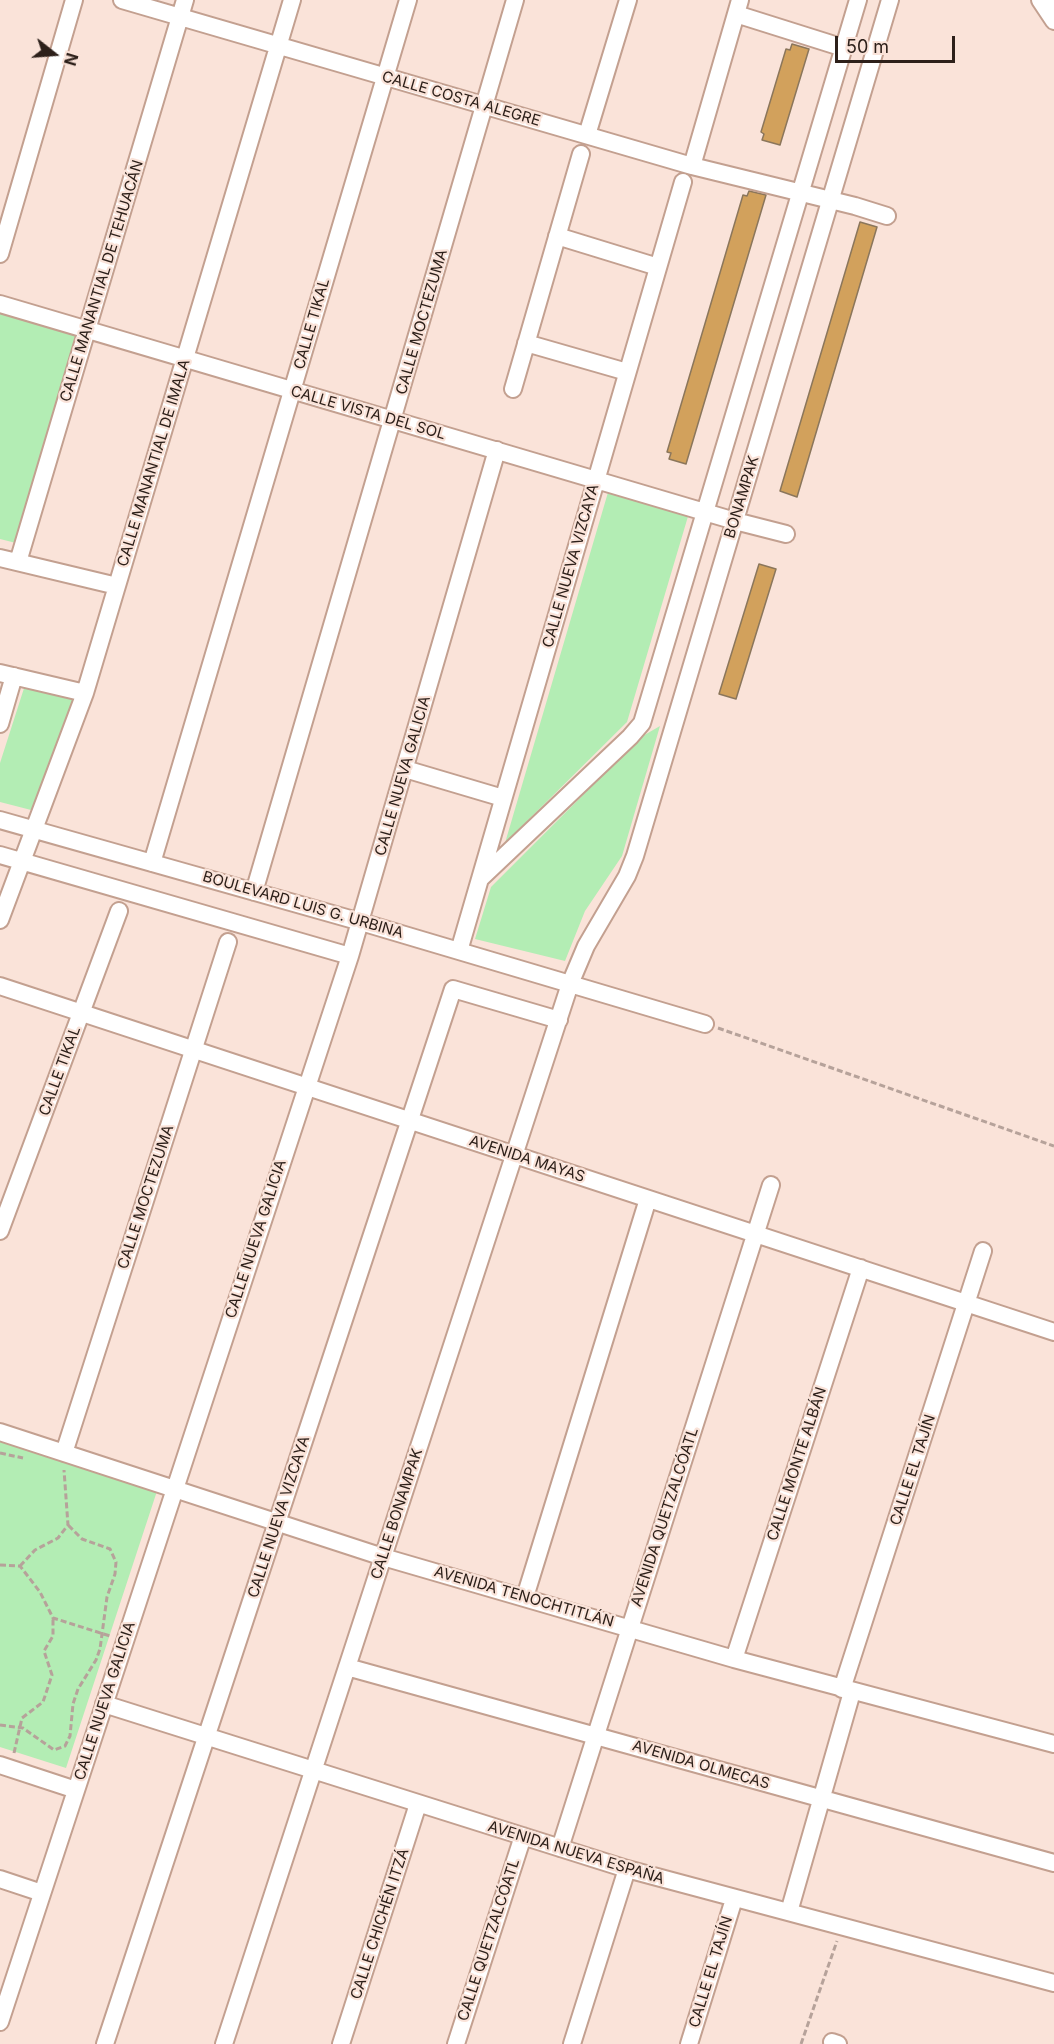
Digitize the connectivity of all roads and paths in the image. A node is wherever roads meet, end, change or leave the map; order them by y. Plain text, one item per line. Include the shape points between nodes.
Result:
1 (74, 0) edge
2 (122, 0) edge
3 (185, 0) edge
4 (292, 0) edge
5 (408, 0) edge
6 (515, 0) edge
7 (628, 0) edge
8 (858, 0) edge
9 (890, 0) edge
10 (1040, 0) edge
11 (1051, 0) edge
12 (1054, 4) edge
13 (738, 7) edge
14 (180, 17) junction
15 (1054, 21) edge
16 (279, 45) junction
17 (844, 48) junction
18 (385, 76) junction
19 (485, 105) junction
20 (587, 135) junction
21 (581, 154) dead end
22 (692, 166) junction
23 (682, 182) dead end
24 (801, 193) junction
25 (831, 200) junction
26 (887, 216) dead end
27 (557, 236) junction
28 (0, 255) edge
29 (658, 267) junction
30 (0, 304) edge
31 (87, 330) junction
32 (526, 343) junction
33 (185, 359) junction
34 (627, 372) junction
35 (513, 389) dead end
36 (293, 391) junction
37 (393, 420) junction
38 (497, 450) junction
39 (596, 480) junction
40 (706, 512) junction
41 (735, 520) junction
42 (786, 534) dead end
43 (0, 558) edge
44 (18, 562) junction
45 (117, 586) junction
46 (7, 675) edge
47 (85, 693) junction
48 (0, 724) edge
49 (405, 769) junction
50 (503, 798) junction
51 (0, 820) edge
52 (34, 830) junction
53 (0, 855) edge
54 (22, 861) junction
55 (152, 863) junction
56 (480, 879) junction
57 (254, 892) junction
58 (119, 911) dead end
59 (0, 920) edge
60 (361, 922) junction
61 (228, 942) dead end
62 (459, 951) junction
63 (350, 956) junction
64 (570, 984) junction
65 (0, 986) edge
66 (82, 1012) junction
67 (559, 1020) junction
68 (705, 1024) joint
69 (193, 1049) junction
70 (306, 1086) junction
71 (410, 1120) junction
72 (1054, 1146) edge
73 (515, 1155) junction
74 (771, 1185) dead end
75 (648, 1198) junction
76 (0, 1231) edge
77 (755, 1234) junction
78 (983, 1251) dead end
79 (861, 1268) junction
80 (966, 1303) junction
81 (1054, 1332) edge
82 (0, 1432) edge
83 (64, 1453) junction
84 (174, 1489) junction
85 (277, 1523) junction
86 (68, 1525) junction
87 (383, 1557) junction
88 (0, 1565) edge
89 (20, 1566) junction
90 (525, 1597) junction
91 (53, 1618) junction
92 (630, 1628) junction
93 (102, 1633) junction
94 (125, 1641) junction
95 (734, 1659) junction
96 (347, 1667) junction
97 (847, 1690) junction
98 (104, 1704) junction
99 (0, 1725) edge
100 (18, 1728) junction
101 (207, 1736) junction
102 (595, 1736) junction
103 (1054, 1743) edge
104 (6, 1767) edge
105 (313, 1770) junction
106 (76, 1790) junction
107 (822, 1799) junction
108 (418, 1804) junction
109 (523, 1836) junction
110 (560, 1848) junction
111 (1054, 1863) edge
112 (627, 1869) junction
113 (0, 1879) edge
114 (42, 1893) junction
115 (734, 1899) junction
116 (789, 1911) junction
117 (843, 1925) junction
118 (1054, 1983) edge
119 (5, 1992) edge
120 (0, 2022) edge
121 (105, 2044) edge
122 (224, 2044) edge
123 (341, 2044) edge
124 (456, 2044) edge
125 (572, 2044) edge
126 (689, 2044) edge
127 (801, 2044) edge

1 - 28 street
2 - 14 street, CALLE COSTA ALEGRE
3 - 14 street, CALLE MANANTIAL DE TEHUACÁN
4 - 16 street, CALLE MANANTIAL DE IMALA
5 - 18 street, CALLE TIKAL
6 - 19 street, CALLE MOCTEZUMA
7 - 20 street
8 - 17 street, BONAMPAK
9 - 25 street, BONAMPAK
10 - 15 street
11 - 12 street
13 - 17 street
13 - 22 street
14 - 16 street, CALLE COSTA ALEGRE
14 - 31 street, CALLE MANANTIAL DE TEHUACÁN
16 - 18 street, CALLE COSTA ALEGRE
16 - 33 street, CALLE MANANTIAL DE IMALA
17 - 24 street, BONAMPAK
18 - 19 street, CALLE COSTA ALEGRE
18 - 36 street, CALLE TIKAL
19 - 20 street, CALLE COSTA ALEGRE
19 - 37 street, CALLE MOCTEZUMA
20 - 22 street, CALLE COSTA ALEGRE
21 - 27 street
22 - 24 street, CALLE COSTA ALEGRE
23 - 29 street, CALLE NUEVA VIZCAYA
24 - 25 street, CALLE COSTA ALEGRE
24 - 40 street, BONAMPAK
25 - 26 street, CALLE COSTA ALEGRE
25 - 41 street, BONAMPAK
27 - 29 street
27 - 32 street
29 - 34 street, CALLE NUEVA VIZCAYA
30 - 31 street, CALLE VISTA DEL SOL
31 - 33 street, CALLE VISTA DEL SOL
31 - 44 street, CALLE MANANTIAL DE TEHUACÁN
32 - 34 street
32 - 35 street
33 - 36 street, CALLE VISTA DEL SOL
33 - 45 street, CALLE MANANTIAL DE IMALA
34 - 39 street, CALLE NUEVA VIZCAYA
36 - 37 street, CALLE VISTA DEL SOL
36 - 55 street, CALLE TIKAL
37 - 38 street, CALLE VISTA DEL SOL
37 - 57 street, CALLE MOCTEZUMA
38 - 39 street, CALLE VISTA DEL SOL
38 - 49 street, CALLE NUEVA GALICIA
39 - 40 street, CALLE VISTA DEL SOL
39 - 50 street, CALLE NUEVA VIZCAYA
40 - 41 street, CALLE VISTA DEL SOL
40 - 56 street, BONAMPAK via 642,723
41 - 42 street, CALLE VISTA DEL SOL
41 - 64 street, BONAMPAK via 636,856 586,946
43 - 44 street
44 - 45 street
45 - 47 street, CALLE MANANTIAL DE IMALA
46 - 47 street
46 - 48 street
47 - 52 street, CALLE MANANTIAL DE IMALA
49 - 50 street
49 - 60 street, CALLE NUEVA GALICIA
50 - 56 street, CALLE NUEVA VIZCAYA
51 - 52 street, BOULEVARD LUIS G. URBINA
52 - 54 street, CALLE MANANTIAL DE IMALA
52 - 55 street, BOULEVARD LUIS G. URBINA
53 - 54 street
54 - 59 street, CALLE MANANTIAL DE IMALA
54 - 63 street
55 - 57 street, BOULEVARD LUIS G. URBINA
56 - 62 street, CALLE NUEVA VIZCAYA
57 - 60 street, BOULEVARD LUIS G. URBINA
58 - 66 street, CALLE TIKAL
60 - 62 street, BOULEVARD LUIS G. URBINA
60 - 63 street, CALLE NUEVA GALICIA
61 - 69 street, CALLE MOCTEZUMA
62 - 64 street, BOULEVARD LUIS G. URBINA
63 - 70 street, CALLE NUEVA GALICIA
64 - 67 street, CALLE BONAMPAK
64 - 68 street, BOULEVARD LUIS G. URBINA
65 - 66 street, AVENIDA MAYAS
66 - 69 street, AVENIDA MAYAS
66 - 76 street, CALLE TIKAL
67 - 71 street, CALLE NUEVA VIZCAYA via 453,989
67 - 73 street, CALLE BONAMPAK
68 - 72 path
69 - 70 street, AVENIDA MAYAS
69 - 83 street, CALLE MOCTEZUMA
70 - 71 street, AVENIDA MAYAS
70 - 84 street, CALLE NUEVA GALICIA
71 - 73 street, AVENIDA MAYAS
71 - 85 street, CALLE NUEVA VIZCAYA
73 - 75 street, AVENIDA MAYAS
73 - 87 street, CALLE BONAMPAK
74 - 77 street, AVENIDA QUETZALCÓATL
75 - 77 street, AVENIDA MAYAS
75 - 90 street
77 - 79 street, AVENIDA MAYAS
77 - 92 street, AVENIDA QUETZALCÓATL
78 - 80 street, CALLE EL TAJÍN
79 - 80 street, AVENIDA MAYAS
79 - 95 street, CALLE MONTE ALBÁN
80 - 81 street, AVENIDA MAYAS
80 - 97 street, CALLE EL TAJÍN
82 - 83 street, AVENIDA TENOCHTITLÁN
83 - 84 street, AVENIDA TENOCHTITLÁN
83 - 86 path
84 - 85 street, AVENIDA TENOCHTITLÁN
84 - 94 street, CALLE NUEVA GALICIA
85 - 87 street, AVENIDA TENOCHTITLÁN
85 - 101 street, CALLE NUEVA VIZCAYA
86 - 89 path
86 - 93 path via 82,1539 110,1549 116,1562
87 - 90 street, AVENIDA TENOCHTITLÁN
87 - 96 street, CALLE BONAMPAK
88 - 89 path
89 - 91 path
90 - 92 street, AVENIDA TENOCHTITLÁN
91 - 93 path
91 - 100 path via 53,1636 44,1651 52,1675 43,1702 22,1718
92 - 95 street, AVENIDA TENOCHTITLÁN
92 - 102 street, AVENIDA QUETZALCÓATL
93 - 94 path
93 - 100 path via 96,1660 73,1704 70,1736 65,1746 54,1750
94 - 98 street, CALLE NUEVA GALICIA
95 - 97 street, AVENIDA TENOCHTITLÁN
96 - 102 street, AVENIDA OLMECAS
96 - 105 street, CALLE BONAMPAK
97 - 103 street, AVENIDA TENOCHTITLÁN
97 - 107 street, CALLE EL TAJÍN
98 - 101 street, AVENIDA NUEVA ESPAÑA
98 - 106 street, CALLE NUEVA GALICIA
99 - 100 path
100 - 104 path
101 - 105 street, AVENIDA NUEVA ESPAÑA
101 - 121 street, CALLE NUEVA VIZCAYA
102 - 107 street, AVENIDA OLMECAS
102 - 110 street, AVENIDA QUETZALCÓATL
104 - 106 street
105 - 108 street, AVENIDA NUEVA ESPAÑA
105 - 122 street, CALLE BONAMPAK
106 - 114 street, CALLE NUEVA GALICIA
107 - 111 street, AVENIDA OLMECAS
107 - 116 street, CALLE EL TAJÍN
108 - 109 street, AVENIDA NUEVA ESPAÑA
108 - 123 street, CALLE CHICHÉN ITZÁ
109 - 110 street, AVENIDA NUEVA ESPAÑA
109 - 124 street, CALLE QUETZALCÓATL
110 - 112 street, AVENIDA NUEVA ESPAÑA
112 - 115 street, AVENIDA NUEVA ESPAÑA
112 - 125 street
113 - 114 street
114 - 119 street, CALLE NUEVA GALICIA
115 - 116 street, AVENIDA NUEVA ESPAÑA
115 - 126 street, CALLE EL TAJÍN
116 - 117 street, AVENIDA NUEVA ESPAÑA
117 - 118 street, AVENIDA NUEVA ESPAÑA
117 - 127 path
119 - 120 street, CALLE NUEVA GALICIA

